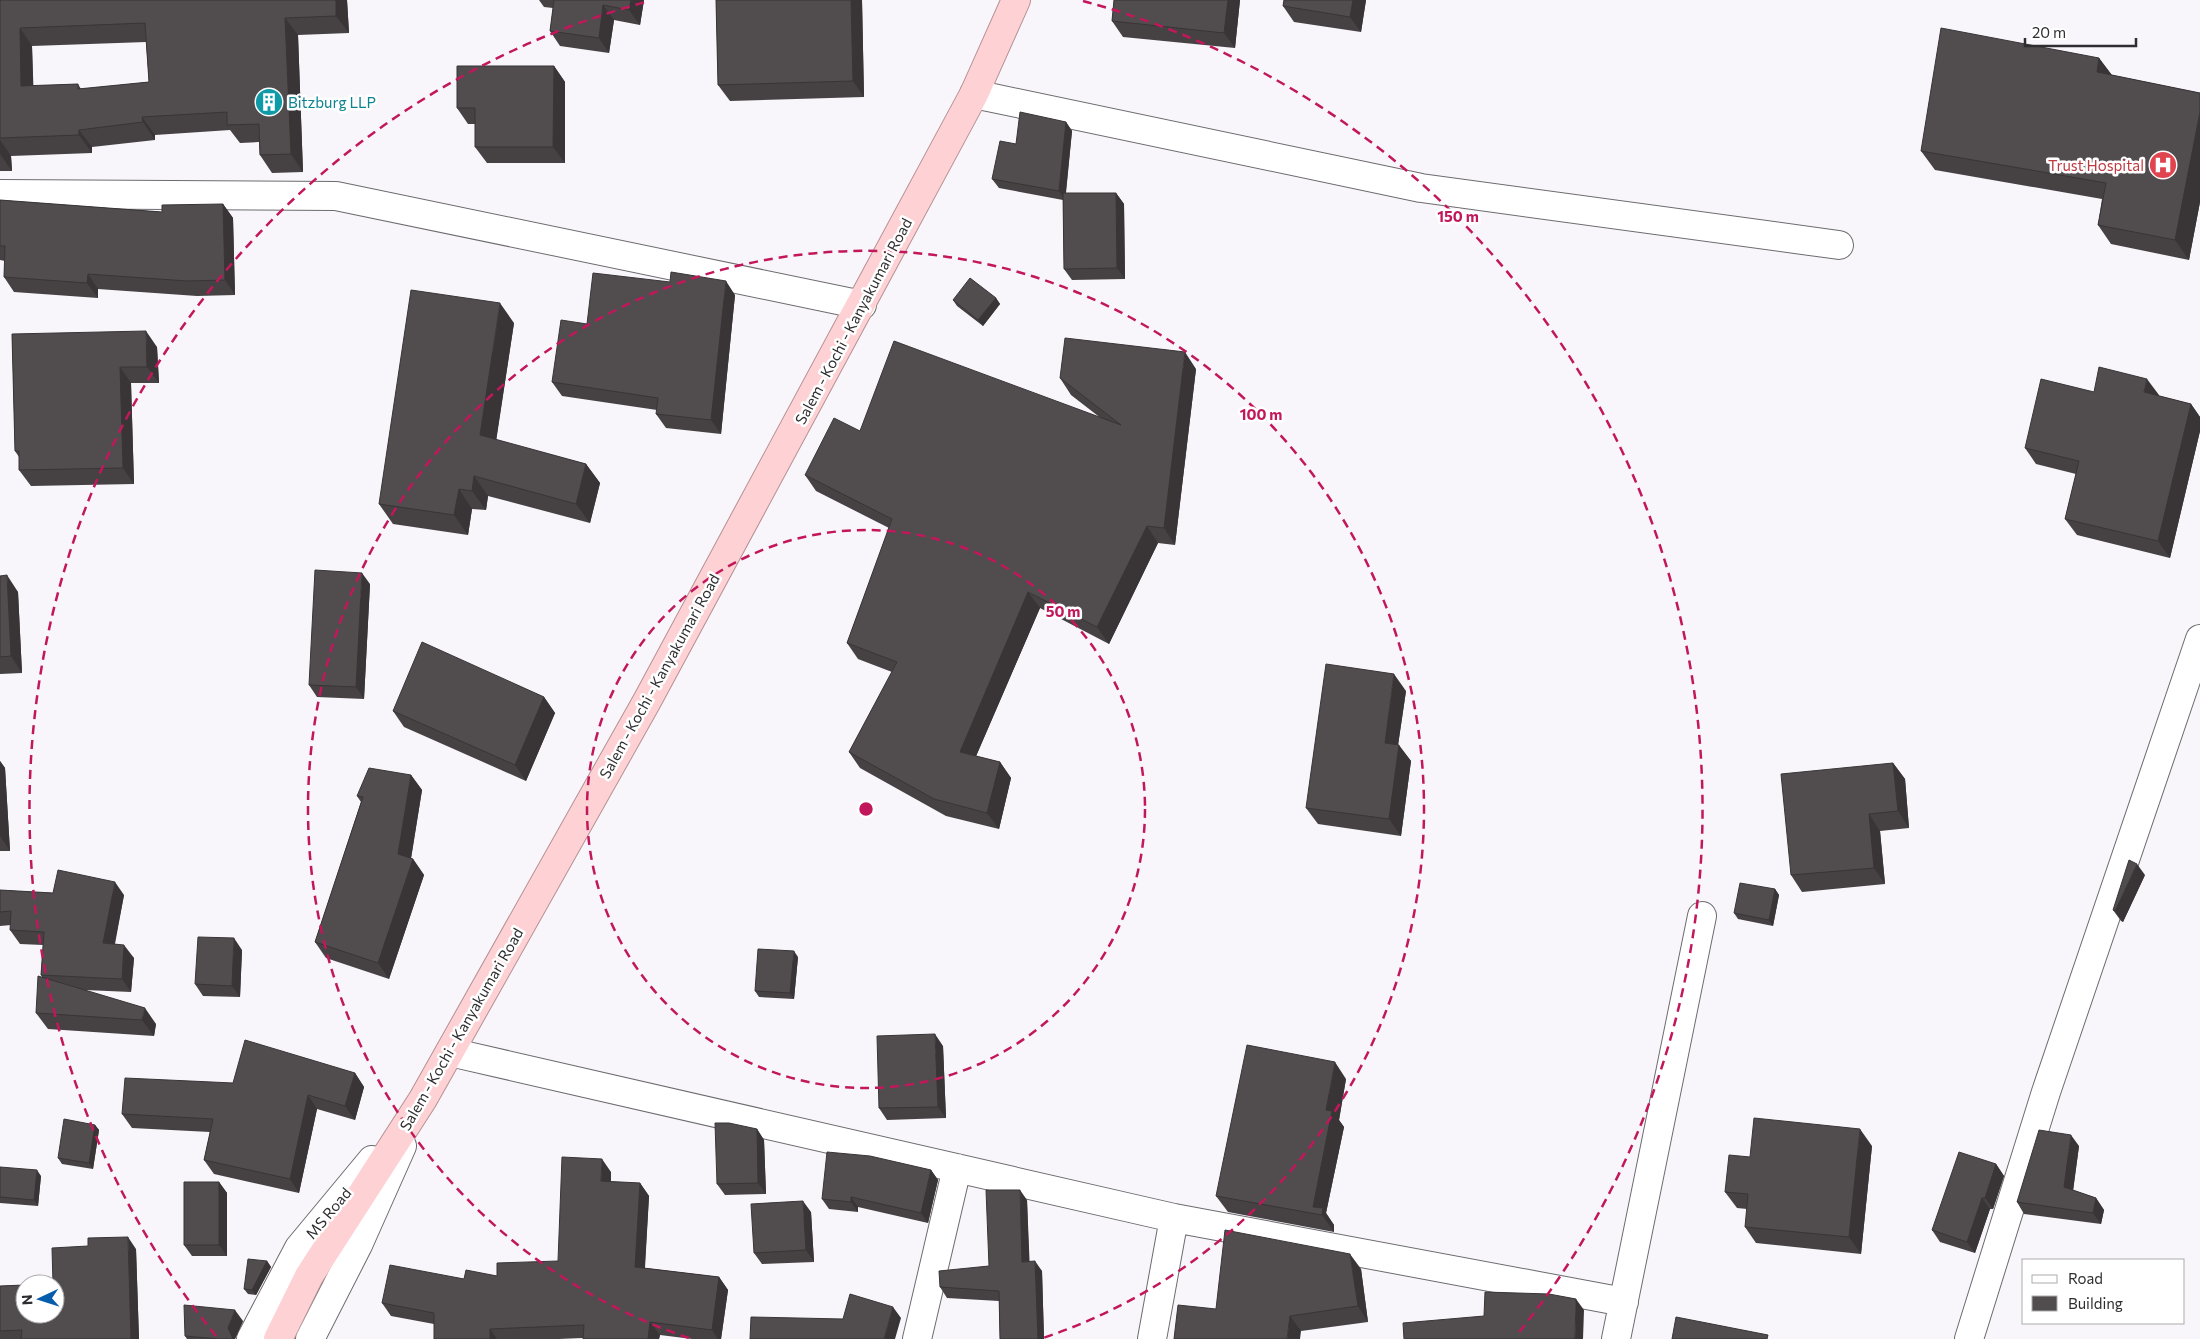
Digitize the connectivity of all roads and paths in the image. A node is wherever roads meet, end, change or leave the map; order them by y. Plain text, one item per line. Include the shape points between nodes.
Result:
1 (1016, 0) edge
2 (974, 94) junction
3 (0, 194) edge
4 (1839, 246) dead end
5 (862, 304) junction
6 (2200, 639) edge
7 (1702, 916) dead end
8 (450, 1052) junction
9 (423, 1099) junction
10 (957, 1168) junction
11 (1174, 1218) junction
12 (1624, 1302) junction
13 (251, 1339) edge
14 (278, 1339) edge
15 (310, 1339) edge
16 (917, 1339) edge
17 (1152, 1339) edge
18 (1616, 1339) edge
19 (1969, 1339) edge

1 - 2 highway, Salem - Kochi - Kanyakumari Road
2 - 4 street via 1421,188
2 - 5 highway, Salem - Kochi - Kanyakumari Road
3 - 5 street via 336,196
5 - 8 highway, Salem - Kochi - Kanyakumari Road via 647,701
6 - 19 street via 2046,1092
7 - 12 street
8 - 9 highway, Salem - Kochi - Kanyakumari Road
8 - 10 street
9 - 13 street, MS Road via 300,1248
9 - 14 highway, Salem - Kochi - Kanyakumari Road via 310,1276
9 - 15 street via 358,1246
10 - 11 street
10 - 16 street
11 - 12 street
11 - 17 street
12 - 18 street

